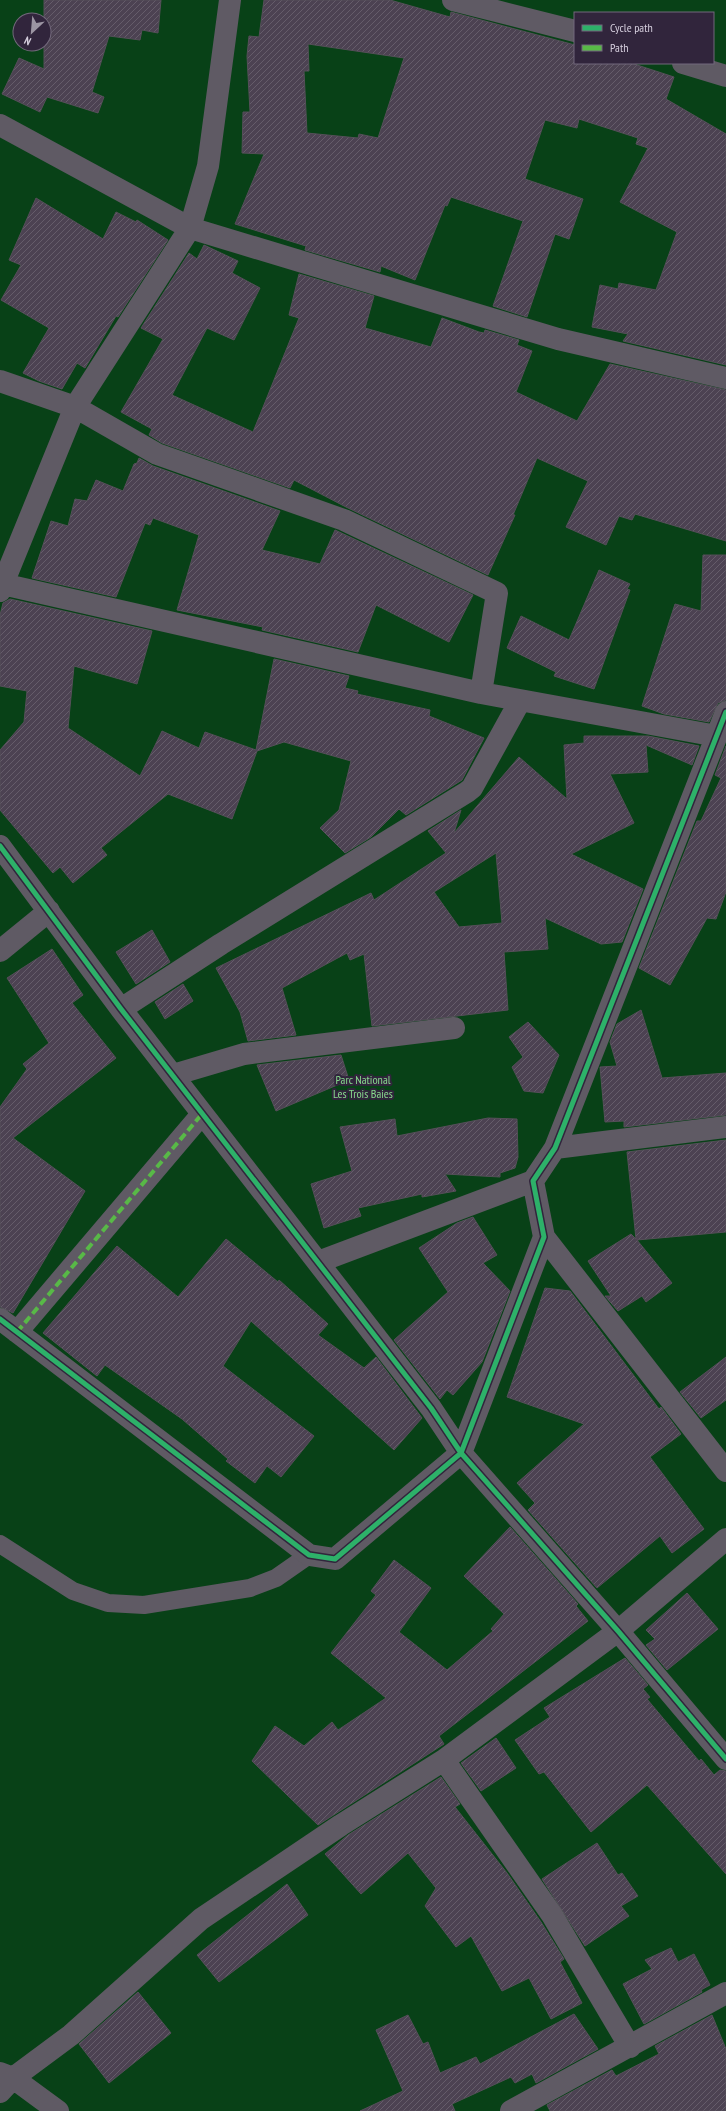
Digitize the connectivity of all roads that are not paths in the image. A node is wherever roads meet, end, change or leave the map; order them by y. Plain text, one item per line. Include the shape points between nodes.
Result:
1 (230, 0) edge
2 (453, 0) edge
3 (574, 31) edge
4 (686, 64) edge
5 (726, 76) edge
6 (0, 125) edge
7 (190, 228) junction
8 (726, 378) edge
9 (0, 381) edge
10 (75, 407) junction
11 (1, 588) edge
12 (481, 693) junction
13 (520, 701) junction
14 (726, 712) edge
15 (717, 736) junction
16 (0, 846) edge
17 (48, 911) junction
18 (0, 951) edge
19 (121, 1009) junction
20 (454, 1028) dead end
21 (173, 1075) junction
22 (202, 1114) junction
23 (726, 1127) edge
24 (555, 1148) junction
25 (533, 1181) junction
26 (544, 1237) junction
27 (318, 1262) junction
28 (8, 1325) edge
29 (461, 1453) junction
30 (726, 1471) edge
31 (726, 1539) edge
32 (0, 1544) edge
33 (309, 1555) junction
34 (618, 1631) junction
35 (726, 1759) edge
36 (444, 1760) junction
37 (726, 1993) edge
38 (630, 2047) junction
39 (4, 2081) edge
40 (58, 2111) edge
41 (512, 2111) edge

1 - 7 street via 208,166
2 - 3 street
4 - 5 street
6 - 7 street
7 - 8 street via 558,339
7 - 10 street
9 - 10 street
10 - 11 street
10 - 12 street via 157,454 344,520 497,593
11 - 12 street
12 - 13 street
13 - 15 street
13 - 19 street via 472,788 467,792
14 - 15 street
15 - 24 street
16 - 17 street
17 - 18 street
17 - 19 street
19 - 21 street
20 - 21 street via 244,1054
21 - 22 street
22 - 27 street
22 - 28 street
23 - 24 street
24 - 25 street
25 - 26 street
25 - 27 street
26 - 29 street
26 - 30 street
27 - 29 street via 431,1408
28 - 33 street
29 - 33 street via 335,1559
29 - 34 street
31 - 34 street
32 - 33 lane via 73,1591 108,1604 144,1605 250,1588 276,1578
34 - 35 street
34 - 36 street
36 - 38 street via 552,1915
36 - 39 street via 341,1825 201,1919 70,2035
37 - 38 street
38 - 41 street
39 - 40 street

